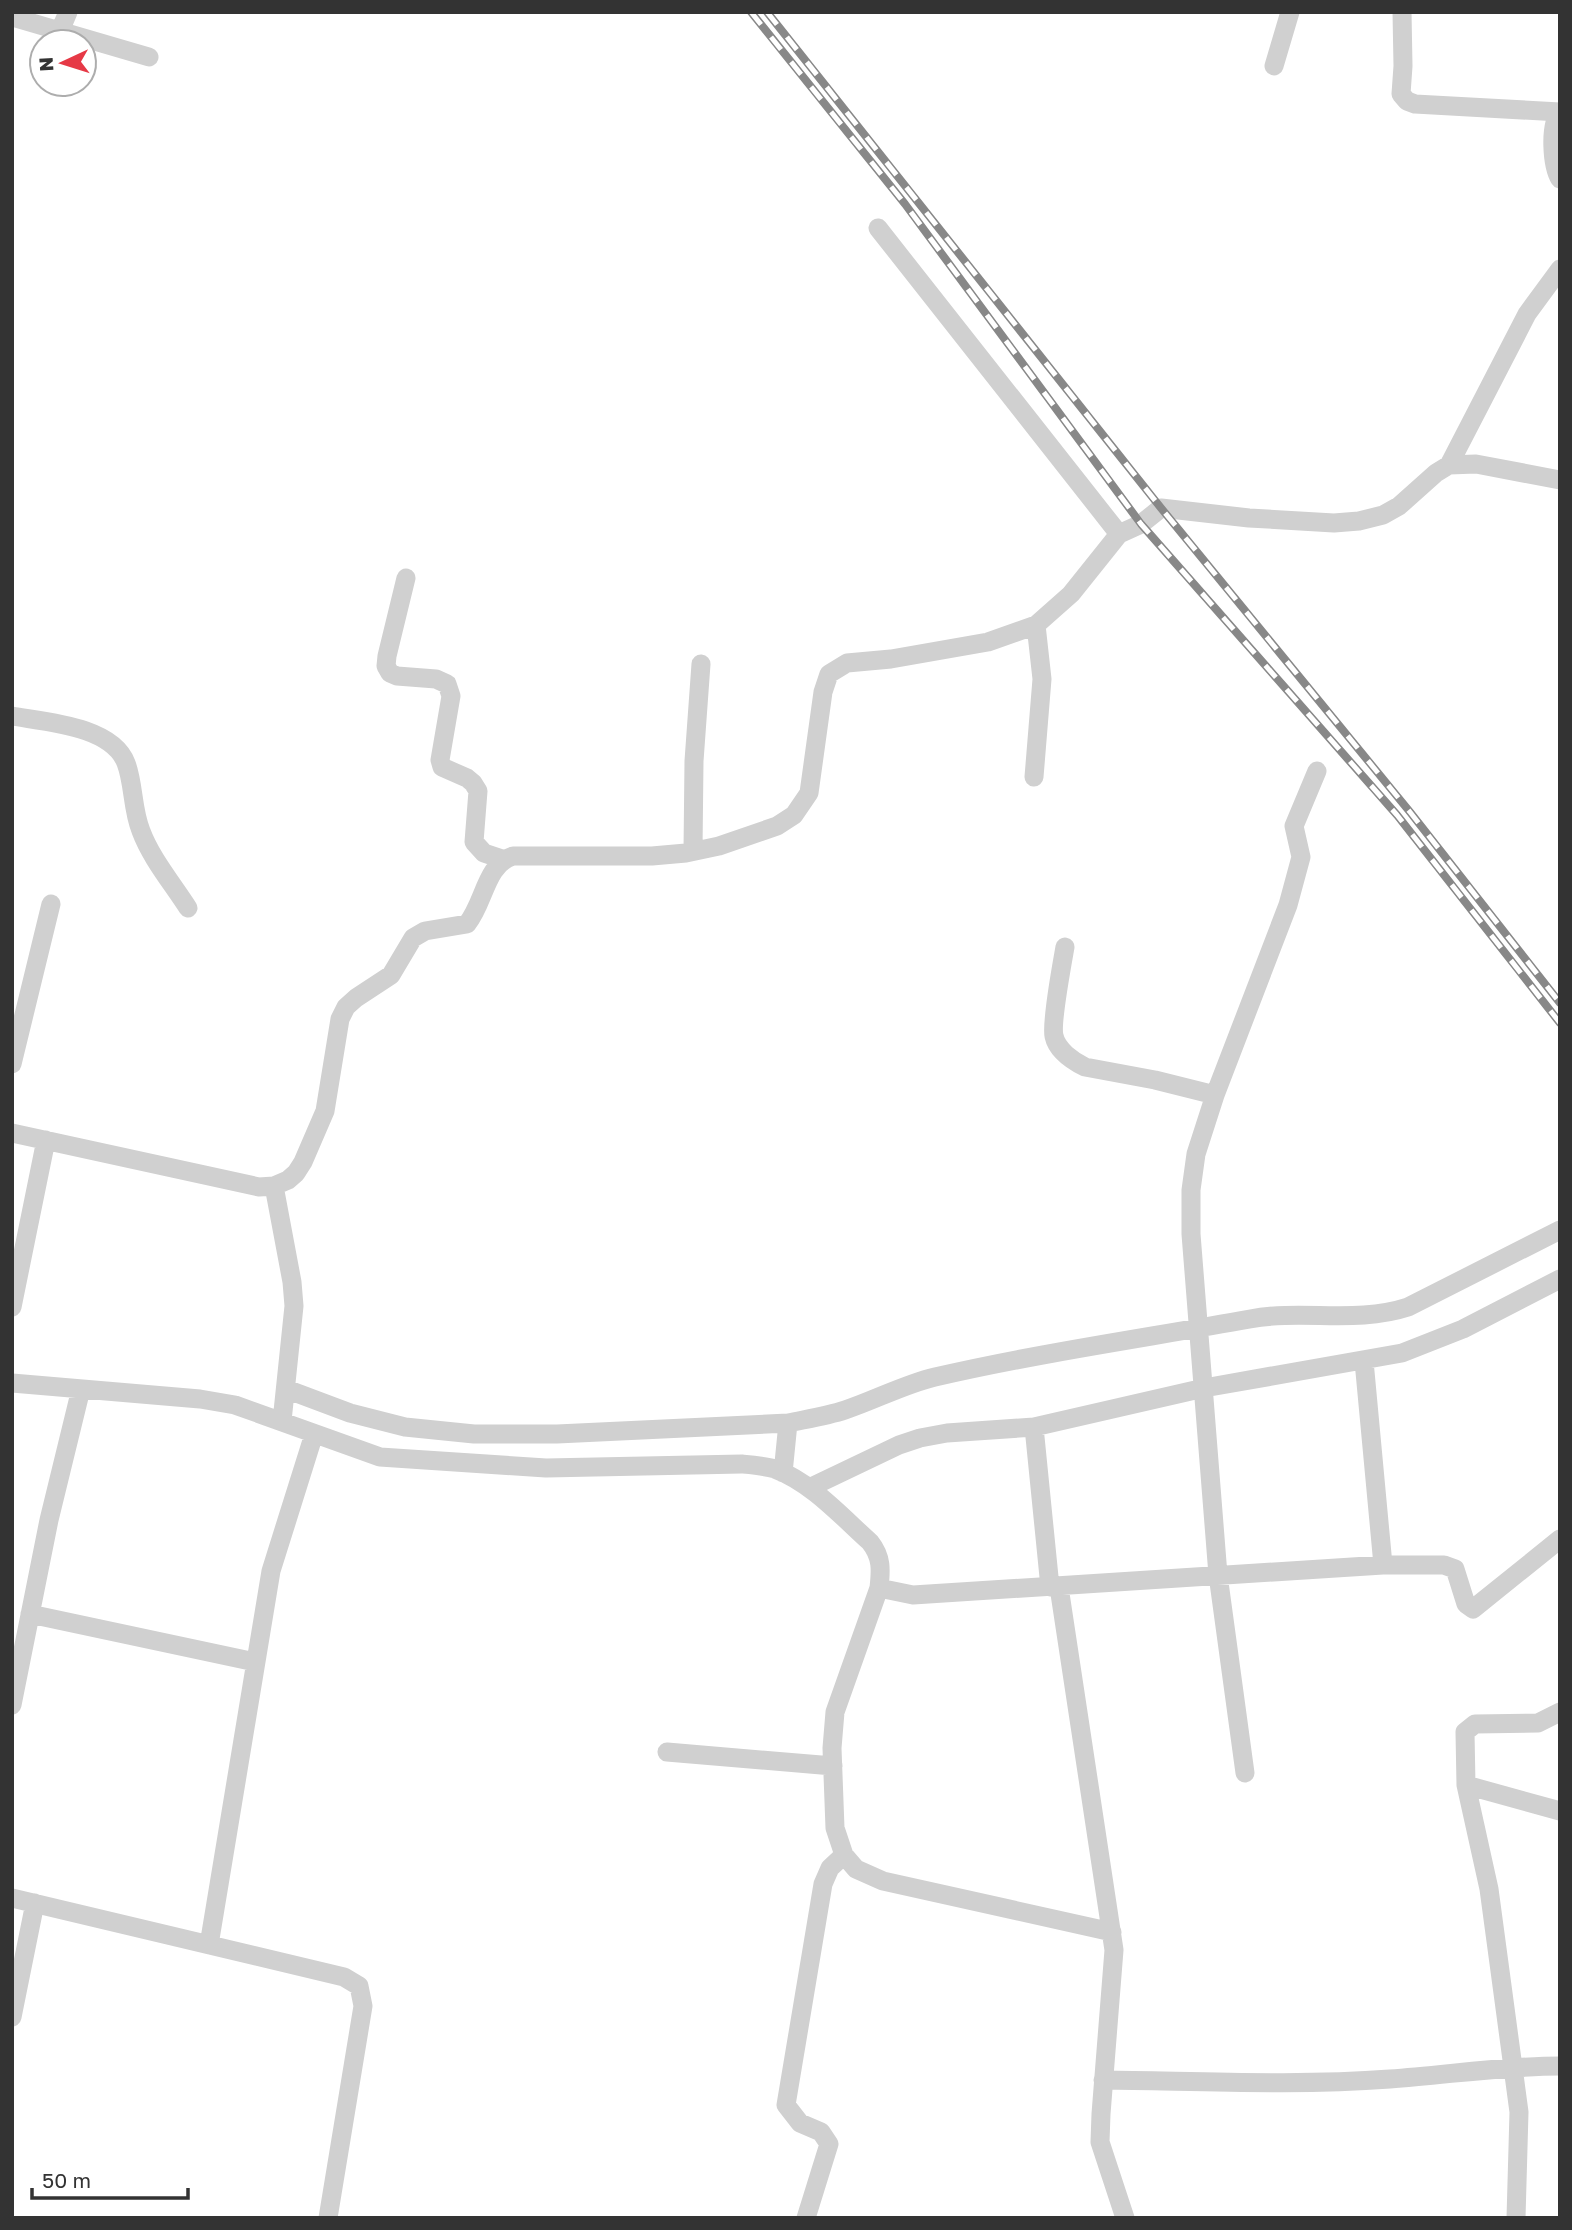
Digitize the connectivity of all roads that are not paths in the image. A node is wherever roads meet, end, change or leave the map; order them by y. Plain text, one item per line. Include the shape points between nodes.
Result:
1 (1290, 12) edge
2 (1402, 12) edge
3 (12, 17) edge
4 (50, 28) edge
5 (98, 42) edge
6 (149, 57) dead end
7 (1274, 66) dead end
8 (1560, 113) edge
9 (1560, 179) edge
10 (878, 228) dead end
11 (1560, 269) edge
12 (1449, 465) junction
13 (1560, 480) edge
14 (1119, 534) junction
15 (406, 578) dead end
16 (1036, 625) junction
17 (701, 664) dead end
18 (12, 716) edge
19 (1317, 771) dead end
20 (1034, 777) dead end
21 (693, 851) junction
22 (502, 859) junction
23 (51, 904) dead end
24 (188, 908) dead end
25 (1065, 947) dead end
26 (12, 1064) edge
27 (1215, 1095) junction
28 (12, 1133) edge
29 (46, 1140) junction
30 (274, 1185) junction
31 (1560, 1230) edge
32 (1560, 1279) edge
33 (12, 1307) edge
34 (1200, 1336) junction
35 (1364, 1361) junction
36 (12, 1383) edge
37 (1204, 1388) junction
38 (81, 1389) junction
39 (286, 1389) junction
40 (282, 1421) junction
41 (788, 1427) junction
42 (1034, 1427) junction
43 (314, 1434) junction
44 (783, 1473) junction
45 (809, 1488) junction
46 (1560, 1539) edge
47 (1383, 1565) junction
48 (1218, 1575) junction
49 (1054, 1587) junction
50 (879, 1588) junction
51 (30, 1614) junction
52 (255, 1662) junction
53 (12, 1705) edge
54 (1560, 1712) edge
55 (667, 1752) dead end
56 (833, 1766) junction
57 (1245, 1773) dead end
58 (1466, 1786) junction
59 (1560, 1811) edge
60 (844, 1855) junction
61 (12, 1898) edge
62 (35, 1903) junction
63 (1112, 1932) junction
64 (209, 1945) junction
65 (12, 2017) edge
66 (1514, 2066) junction
67 (1560, 2066) edge
68 (1103, 2080) junction
69 (328, 2218) edge
70 (806, 2218) edge
71 (1125, 2218) edge
72 (1516, 2218) edge

1 - 7 street
2 - 8 street via 1401,94 1407,102
3 - 4 street
5 - 6 street
8 - 9 street via 1553,126 1555,171
10 - 14 street
11 - 12 street via 1527,314
12 - 13 street via 1476,464
12 - 14 street via 1399,506 1359,521 1249,518 1161,508
14 - 16 street via 1071,594
15 - 22 street via 386,666 397,676 447,684 451,696 442,767 473,783 478,791 474,842 484,853
16 - 20 street via 1042,678
16 - 21 street via 988,642 847,663 829,674 809,793 794,815 719,846
17 - 21 street
18 - 24 street via 77,728 103,737 117,748 126,763 146,843
19 - 27 street via 1294,826 1301,857 1288,905
21 - 22 street
22 - 30 street via 467,924 413,938 391,975 346,1007 340,1019 325,1111 296,1173
23 - 26 street
25 - 27 street via 1053,1034 1062,1050 1085,1067
27 - 34 street via 1196,1154 1191,1190
28 - 29 street
29 - 30 street via 259,1187
29 - 33 street
30 - 39 street via 293,1294
31 - 34 street via 1387,1314 1266,1317
32 - 35 street via 1463,1329 1402,1353
34 - 37 street
34 - 41 street via 1074,1348 931,1378
35 - 37 street
35 - 47 street
36 - 38 street
37 - 42 street
37 - 48 street
38 - 40 street via 200,1399
38 - 51 street
39 - 40 street
39 - 41 street via 405,1427 474,1434
40 - 43 street
41 - 44 street
42 - 45 street via 920,1438
42 - 49 street
43 - 44 street via 380,1457 409,1460 546,1468 742,1464
43 - 52 street via 271,1571
44 - 45 street
45 - 50 street via 878,1553
46 - 47 street via 1473,1609 1466,1604 1450,1566
47 - 48 street
48 - 49 street
48 - 57 street
49 - 50 street via 913,1595
49 - 63 street
50 - 56 street via 835,1712
51 - 52 street
51 - 53 street
52 - 64 street
54 - 58 street via 1538,1723 1470,1727 1465,1732
55 - 56 street
56 - 60 street via 835,1828
58 - 59 street
58 - 66 street via 1489,1889
60 - 63 street via 856,1869 883,1881
60 - 70 street via 830,1868 823,1884 786,2105 800,2123 821,2132 829,2144
61 - 62 street
62 - 64 street
62 - 65 street
63 - 68 street
64 - 69 street via 344,1977 359,1986 363,2006
66 - 67 street
66 - 68 street via 1320,2082
66 - 72 street via 1520,2112
68 - 71 street via 1100,2142

